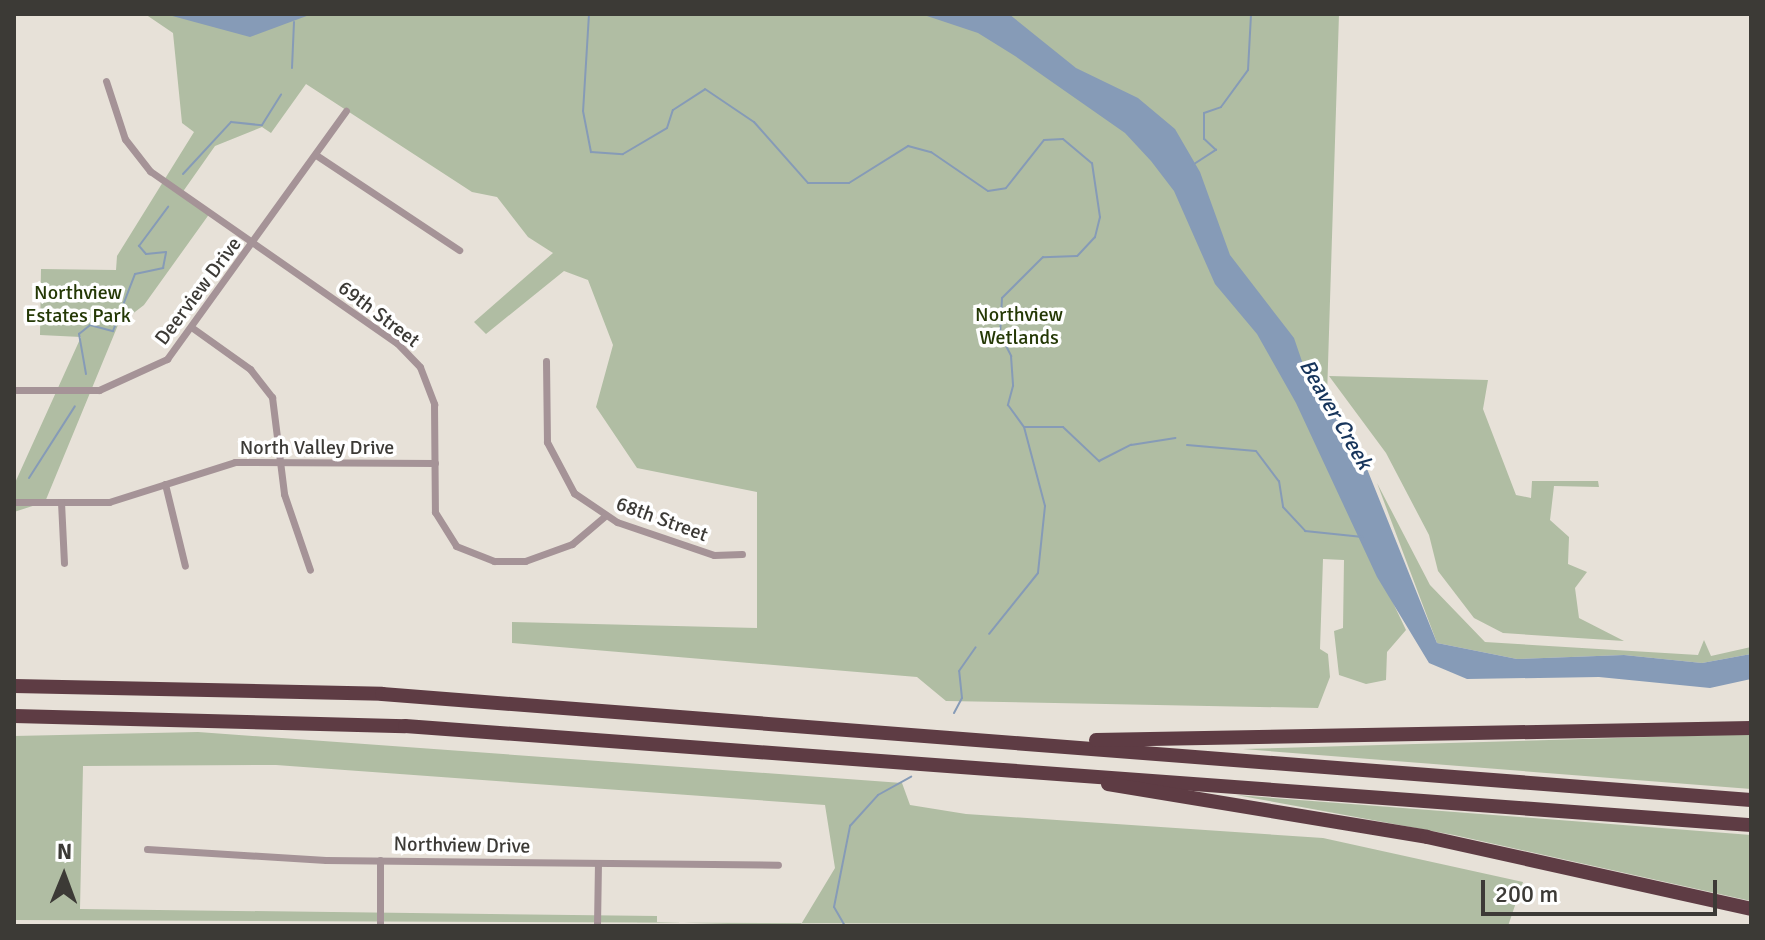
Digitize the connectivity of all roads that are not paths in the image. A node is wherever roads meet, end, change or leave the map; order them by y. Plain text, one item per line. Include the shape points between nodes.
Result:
1 (106, 81) dead end
2 (346, 111) dead end
3 (316, 155) junction
4 (254, 244) junction
5 (459, 250) dead end
6 (194, 329) junction
7 (546, 361) dead end
8 (14, 390) edge
9 (281, 461) junction
10 (435, 463) junction
11 (165, 484) junction
12 (14, 502) edge
13 (61, 502) junction
14 (605, 516) junction
15 (742, 554) dead end
16 (64, 563) dead end
17 (185, 566) dead end
18 (310, 570) dead end
19 (14, 686) edge
20 (14, 716) edge
21 (1751, 728) edge
22 (948, 737) junction
23 (1053, 771) junction
24 (1751, 800) edge
25 (1751, 825) edge
26 (147, 849) dead end
27 (380, 860) junction
28 (598, 863) junction
29 (778, 865) dead end
30 (1751, 909) edge
31 (380, 926) edge
32 (597, 926) edge

1 - 4 street, 69th Street via 140,161
2 - 3 street, Deerview Drive
3 - 4 street, Deerview Drive
3 - 5 street
4 - 6 street, Deerview Drive
4 - 10 street, 69th Street via 412,357 434,404
6 - 8 street, Deerview Drive via 167,359 128,383
6 - 9 street via 265,386 280,424
7 - 14 street, 68th Street via 543,413 551,456 574,493
9 - 10 street, North Valley Drive
9 - 11 street, North Valley Drive via 235,462
9 - 18 street
10 - 14 street, 69th Street via 438,522 456,546 481,558 540,557
11 - 13 street, North Valley Drive via 109,502
11 - 17 street
12 - 13 street, North Valley Drive
13 - 16 street
14 - 15 street, 68th Street via 714,555
19 - 22 highway via 382,694
20 - 23 highway via 295,720
21 - 22 highway via 1240,742
22 - 24 highway
23 - 25 highway
23 - 30 highway via 1427,837
26 - 27 street, Northview Drive
27 - 28 street, Northview Drive
27 - 31 street
28 - 29 street, Northview Drive
28 - 32 street

